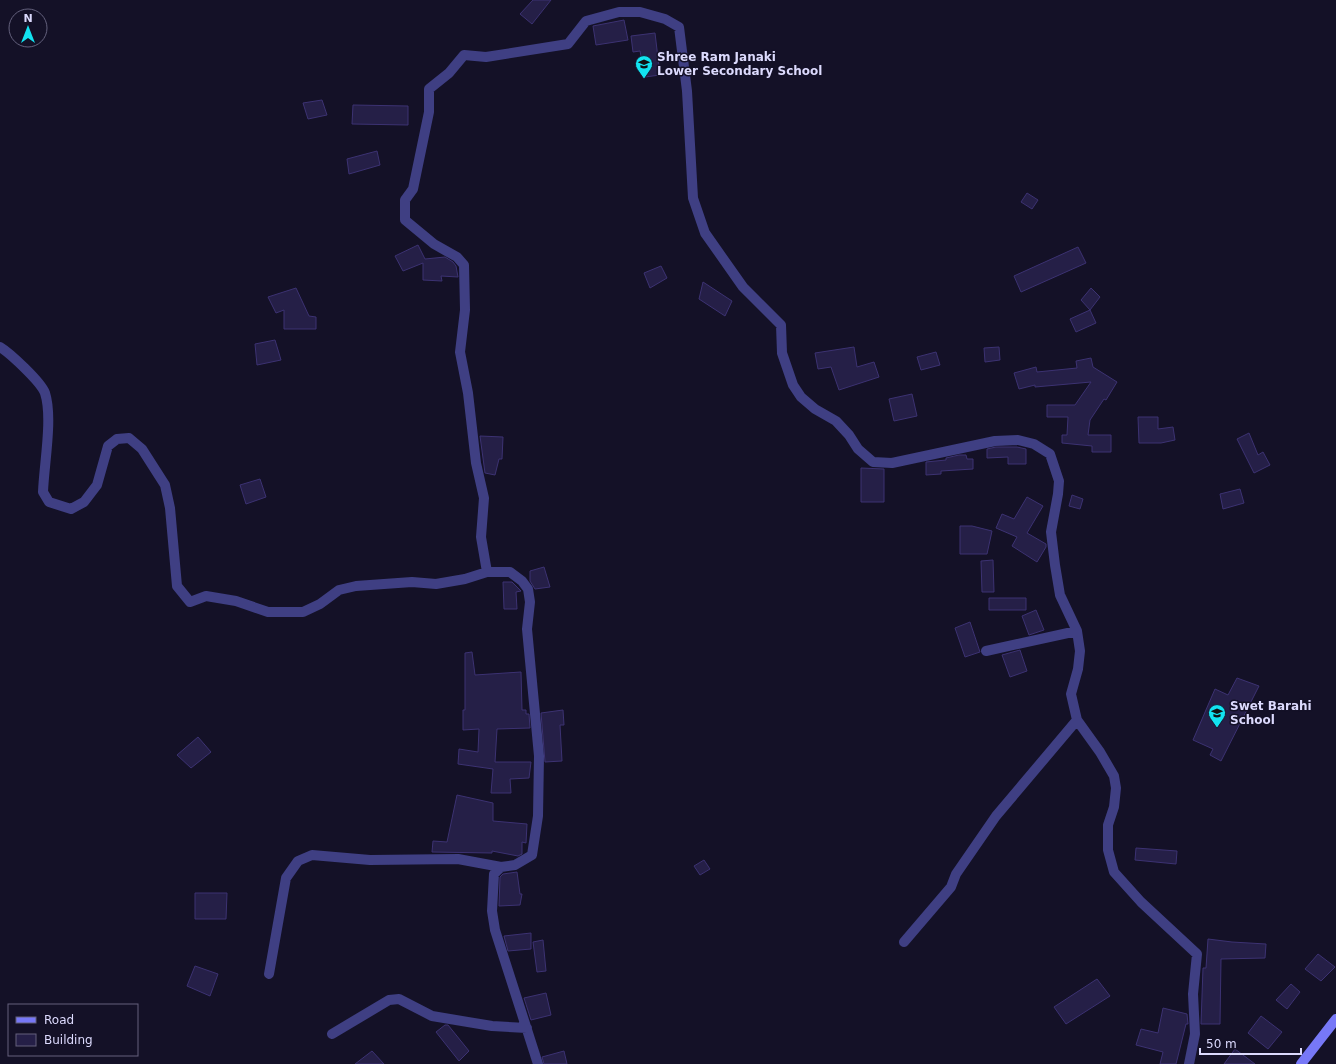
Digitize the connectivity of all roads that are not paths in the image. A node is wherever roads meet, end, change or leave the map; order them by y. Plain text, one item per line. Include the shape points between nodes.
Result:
1 (0, 347) edge
2 (487, 572) junction
3 (1076, 631) junction
4 (986, 651) dead end
5 (1076, 720) junction
6 (501, 867) junction
7 (904, 942) dead end
8 (270, 974) dead end
9 (1336, 1019) edge
10 (527, 1028) junction
11 (332, 1034) dead end
12 (538, 1064) edge
13 (1189, 1064) edge
14 (1301, 1064) edge

1 - 2 street via 24,367 45,392 47,417 43,492 49,502 71,509 84,502 97,485 108,446 117,439 129,438 142,449 165,485 170,508 177,586 190,602 206,596 236,601 268,612 303,612 320,604 339,590 356,586 412,582 436,584
2 - 3 street via 481,538 484,498 476,463 468,393 460,352 465,310 464,265 457,257 434,244 406,220 405,200 413,189 429,112 429,89 449,73 464,55 486,57 568,44 586,21 619,12 640,12 680,27 687,91 693,198 706,233 743,287 781,325 782,353 793,385 801,397 836,421 858,449 873,462 892,463 994,441 1018,440 1034,444 1050,454 1059,481 1051,532 1055,565 1060,595
2 - 6 street via 510,572 528,589 530,602 527,629 539,756 538,816 532,855 515,865
3 - 4 street
3 - 5 street via 1080,651 1071,694
5 - 7 street via 996,816 956,874 951,887
5 - 13 street via 1114,776 1116,788 1114,807 1108,825 1108,850 1114,872 1141,902 1197,954 1193,994 1195,1034
6 - 8 street via 458,859 370,860 312,855 304,857 286,878
6 - 10 street via 494,874 492,912 495,930
9 - 14 main road
10 - 11 street via 492,1026 432,1016 399,999 389,1000
10 - 12 street

